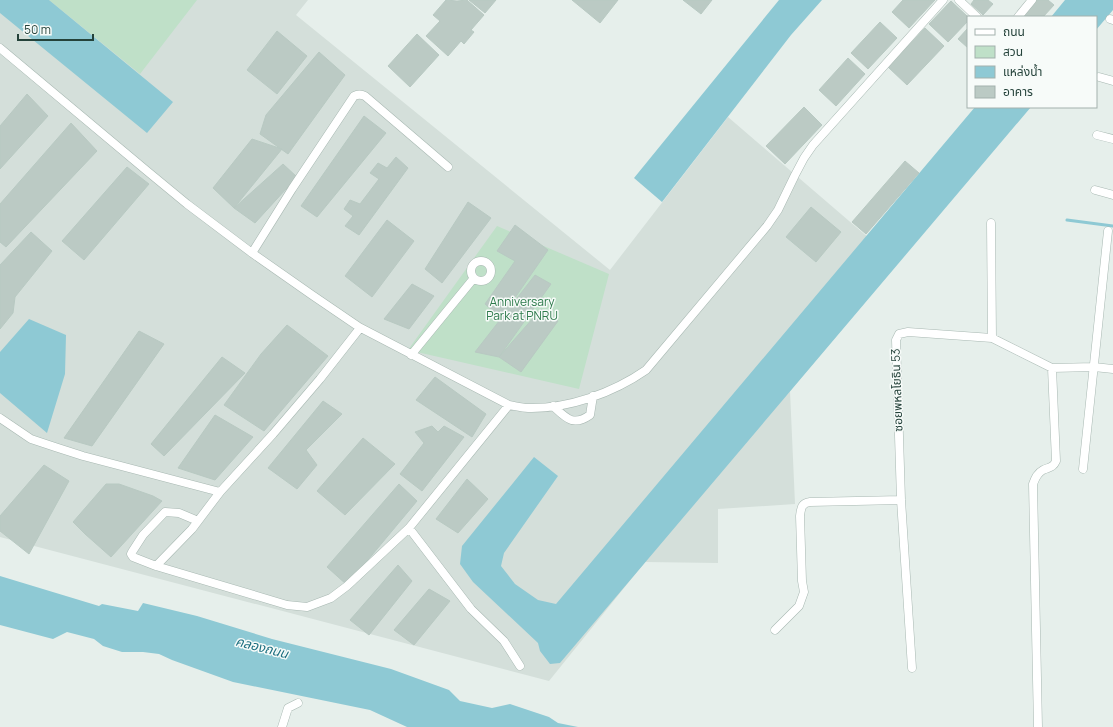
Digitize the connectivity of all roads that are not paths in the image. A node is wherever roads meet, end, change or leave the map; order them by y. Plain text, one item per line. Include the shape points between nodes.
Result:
1 (943, 0) edge
2 (959, 0) edge
3 (1032, 0) edge
4 (976, 16) edge
5 (1019, 16) edge
6 (0, 48) edge
7 (1099, 78) dead end
8 (1113, 81) edge
9 (1097, 135) dead end
10 (1113, 139) edge
11 (448, 166) dead end
12 (1095, 190) dead end
13 (1113, 195) edge
14 (991, 223) dead end
15 (1108, 231) dead end
16 (252, 253) junction
17 (474, 278) dead end
18 (360, 328) junction
19 (992, 338) junction
20 (411, 355) junction
21 (1094, 367) junction
22 (1052, 368) junction
23 (1113, 369) edge
24 (593, 396) junction
25 (509, 405) junction
26 (553, 406) junction
27 (0, 418) edge
28 (1083, 469) dead end
29 (220, 492) junction
30 (900, 500) junction
31 (198, 521) junction
32 (409, 528) junction
33 (156, 566) junction
34 (775, 630) dead end
35 (520, 666) dead end
36 (912, 668) dead end
37 (298, 703) dead end
38 (282, 727) edge
39 (1038, 727) edge

1 - 24 street via 813,145 767,226 646,370 632,380
2 - 4 street
3 - 5 street
6 - 16 street via 146,171
7 - 8 street
9 - 10 street
11 - 16 street via 365,96 357,94
12 - 13 street
14 - 19 street
15 - 21 street
16 - 18 street
17 - 20 street
18 - 20 street
18 - 29 street via 320,379
19 - 22 street, ซอยพหลโยธิน 53
19 - 30 street, ซอยพหลโยธิน 53 via 908,332 899,334 896,340
20 - 25 street
21 - 22 street, ซอยพหลโยธิน 53
21 - 23 street, ซอยพหลโยธิน 53
21 - 28 street
22 - 39 street via 1056,461 1054,466 1042,470 1036,476 1033,484
24 - 26 street
24 - 26 street via 590,415 584,420 564,417
25 - 26 street via 527,408
25 - 32 street
27 - 29 street via 31,439 83,456
29 - 31 street
30 - 34 street via 805,502 801,506 804,592 798,606
30 - 36 street, ซอยพหลโยธิน 53
31 - 33 street
31 - 33 street via 179,513 165,512 143,535 131,554
32 - 33 street via 347,586 331,598 307,607 287,605
32 - 35 street via 471,609 504,641
37 - 38 street via 288,708

